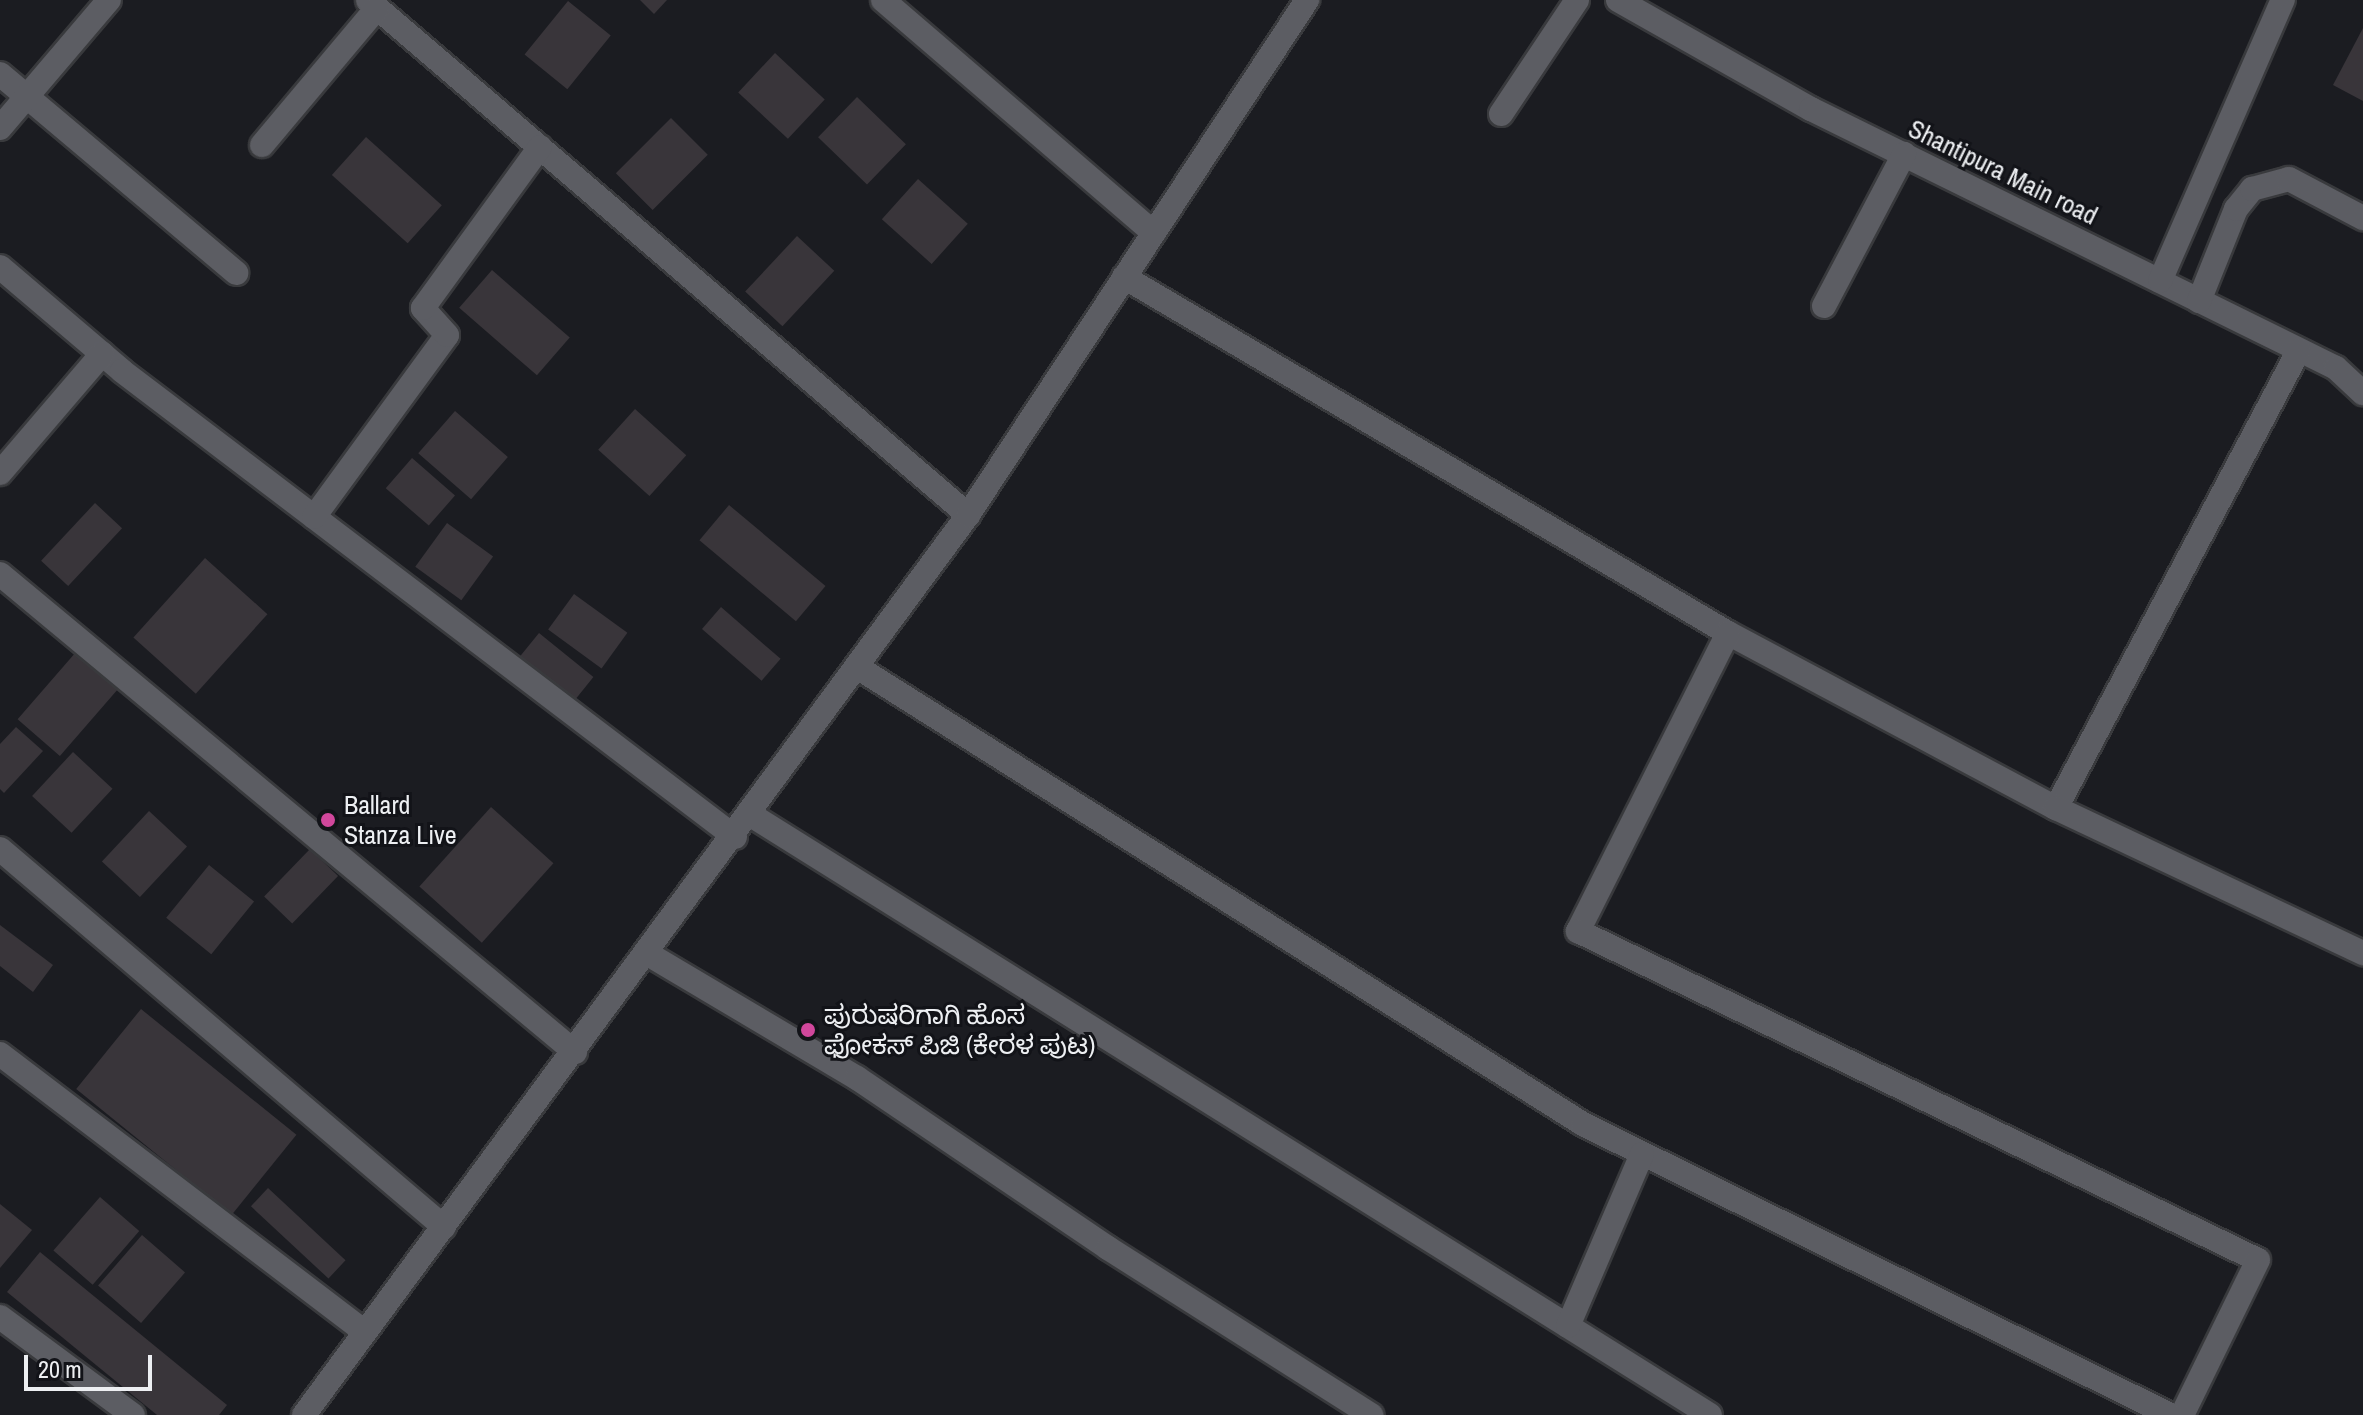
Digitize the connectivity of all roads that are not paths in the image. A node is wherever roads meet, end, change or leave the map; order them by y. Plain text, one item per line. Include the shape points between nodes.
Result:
1 (109, 0) edge
2 (883, 0) edge
3 (1307, 0) edge
4 (1577, 0) edge
5 (1618, 0) edge
6 (2283, 0) edge
7 (373, 4) edge
8 (0, 74) edge
9 (27, 96) junction
10 (1501, 114) dead end
11 (0, 128) edge
12 (262, 145) dead end
13 (540, 147) junction
14 (1904, 154) junction
15 (2363, 218) edge
16 (1154, 233) junction
17 (0, 267) edge
18 (236, 273) dead end
19 (1124, 277) junction
20 (2160, 281) junction
21 (2199, 301) junction
22 (1824, 306) dead end
23 (2299, 350) junction
24 (102, 354) junction
25 (2336, 368) junction
26 (2363, 376) edge
27 (2363, 393) edge
28 (0, 473) edge
29 (968, 515) junction
30 (314, 517) junction
31 (0, 574) edge
32 (1728, 633) junction
33 (857, 667) junction
34 (2056, 808) junction
35 (751, 815) junction
36 (735, 837) junction
37 (0, 849) edge
38 (2363, 953) edge
39 (648, 954) junction
40 (575, 1052) junction
41 (0, 1054) edge
42 (1642, 1154) junction
43 (444, 1227) junction
44 (0, 1317) edge
45 (1568, 1326) junction
46 (363, 1331) junction
47 (133, 1415) edge
48 (304, 1415) edge
49 (1371, 1415) edge
50 (1710, 1415) edge
51 (2170, 1415) edge
52 (2182, 1415) edge

1 - 9 street
2 - 16 street
3 - 16 street
4 - 10 street
5 - 14 street, Shantipura Main road
6 - 20 street
7 - 12 street
7 - 13 street
8 - 9 street
9 - 11 street
9 - 18 street
13 - 29 street
13 - 30 street via 423,308 447,335
14 - 20 street, Shantipura Main road
14 - 22 street
15 - 21 street via 2289,179 2252,189 2236,209
16 - 19 street
17 - 24 street
19 - 29 street
19 - 32 street
20 - 21 street, Shantipura Main road
21 - 23 street, Shantipura Main road
23 - 25 street, Shantipura Main road
23 - 34 street
24 - 28 street
24 - 30 street
25 - 26 street
25 - 27 street, Shantipura Main road
29 - 33 street
30 - 36 street
31 - 40 street
32 - 34 street
32 - 52 street via 1578,931 2258,1260
33 - 35 street
33 - 42 street via 1583,1124
34 - 38 street
35 - 36 street
35 - 45 street
36 - 39 street
37 - 43 street
39 - 40 street
39 - 49 street via 857,1078 1108,1248
40 - 43 street
41 - 46 street
42 - 45 street
42 - 51 street
43 - 46 street
44 - 47 street
45 - 50 street
46 - 48 street

